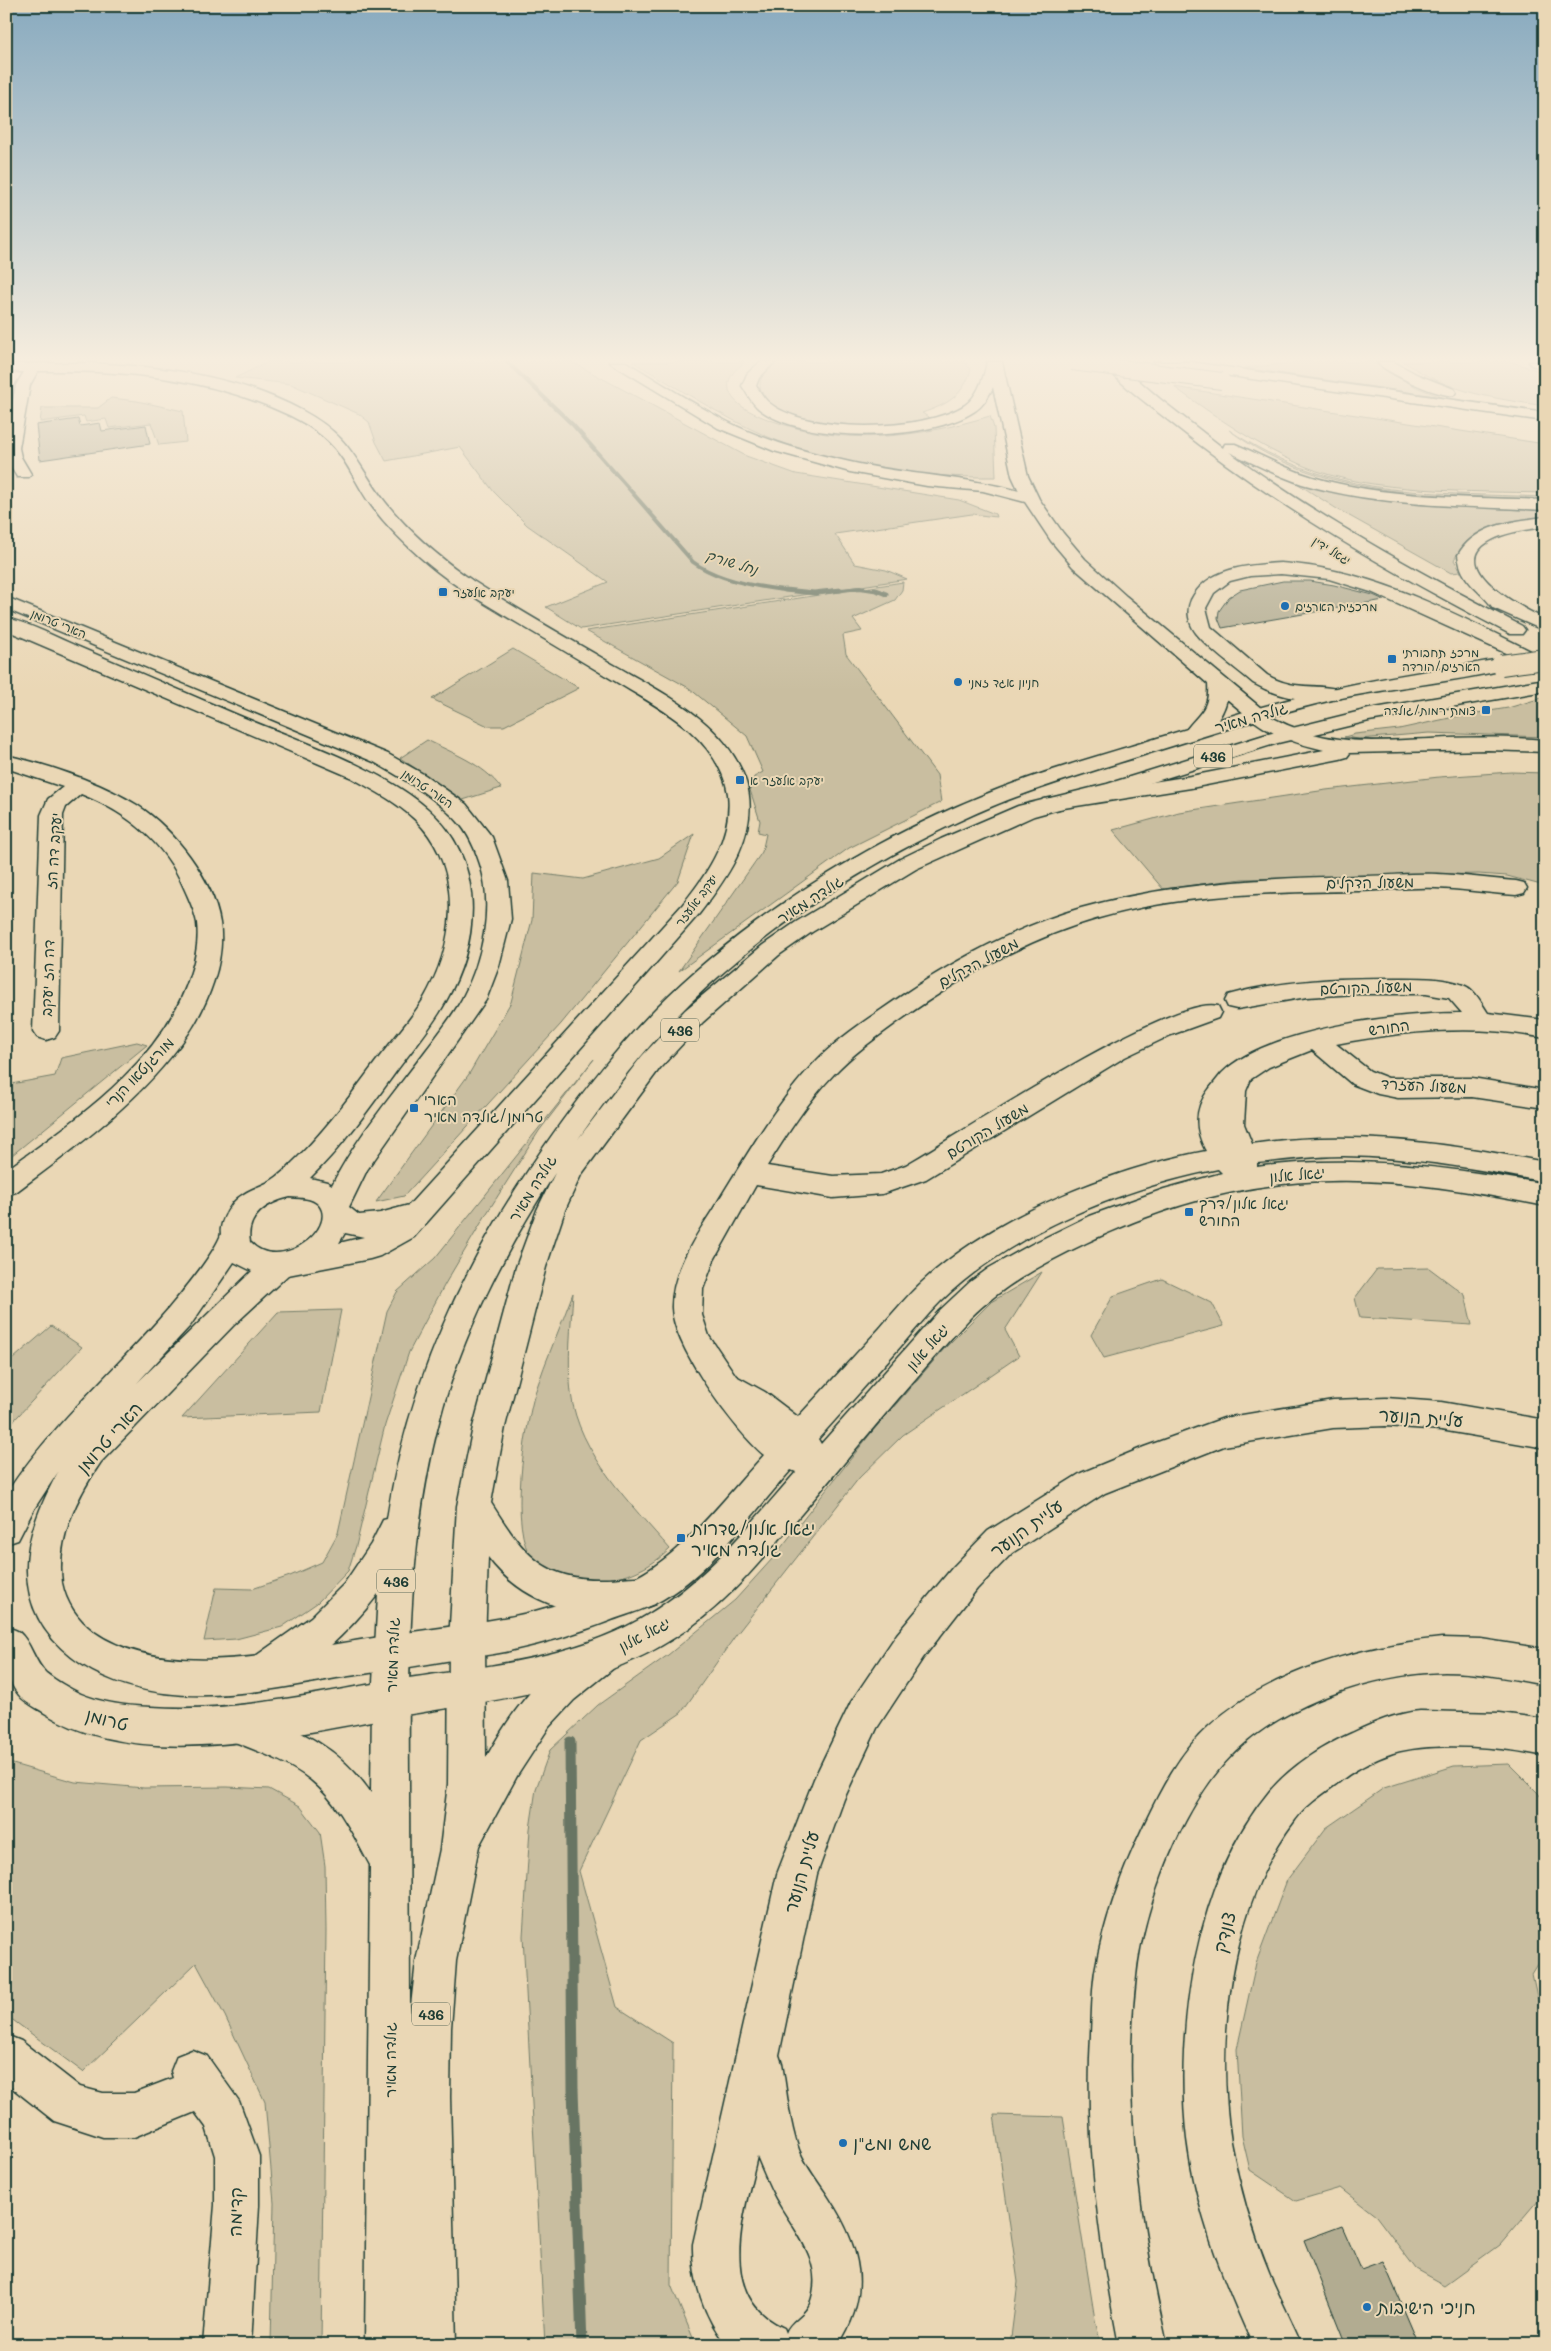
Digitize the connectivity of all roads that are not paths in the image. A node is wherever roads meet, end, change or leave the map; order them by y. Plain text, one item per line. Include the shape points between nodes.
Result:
1 (359, 472) edge
2 (872, 472) edge
3 (1019, 472) edge
4 (1248, 472) edge
5 (1266, 472) edge
6 (1287, 472) edge
7 (1031, 499) junction
8 (1545, 505) edge
9 (1545, 522) edge
10 (1350, 562) dead end
11 (6, 602) edge
12 (1519, 614) junction
13 (6, 623) edge
14 (1545, 626) edge
15 (1498, 642) junction
16 (1545, 644) edge
17 (1545, 660) edge
18 (1545, 665) edge
19 (1218, 682) junction
20 (1544, 685) edge
21 (1334, 694) junction
22 (1256, 714) junction
23 (1194, 733) junction
24 (1288, 735) junction
25 (1545, 746) edge
26 (1379, 748) junction
27 (6, 761) edge
28 (77, 786) junction
29 (1051, 804) junction
30 (1516, 888) dead end
31 (49, 925) joint
32 (1237, 1001) dead end
33 (1209, 1012) dead end
34 (1482, 1021) junction
35 (1545, 1029) edge
36 (46, 1031) dead end
37 (1316, 1040) junction
38 (1545, 1099) edge
39 (1236, 1164) junction
40 (1545, 1172) edge
41 (749, 1174) junction
42 (6, 1184) edge
43 (282, 1188) junction
44 (1545, 1195) edge
45 (425, 1208) junction
46 (336, 1210) junction
47 (235, 1236) junction
48 (290, 1262) junction
49 (1545, 1434) edge
50 (792, 1446) junction
51 (821, 1468) junction
52 (474, 1506) junction
53 (404, 1509) junction
54 (6, 1528) edge
55 (643, 1592) junction
56 (467, 1642) junction
57 (6, 1644) edge
58 (391, 1653) junction
59 (602, 1655) junction
60 (1545, 1667) edge
61 (262, 1672) junction
62 (467, 1686) junction
63 (390, 1700) junction
64 (238, 1725) junction
65 (1545, 1738) edge
66 (458, 1849) junction
67 (391, 1865) junction
68 (759, 2053) junction
69 (6, 2056) edge
70 (227, 2345) edge
71 (389, 2345) edge
72 (432, 2345) edge
73 (767, 2345) edge
74 (804, 2345) edge
75 (1143, 2345) edge
76 (1278, 2345) edge

1 - 45 main road, יעקב אלעזר via 405,535 437,563 477,592 694,724 719,750 734,776 740,803 737,830 727,857 711,883
2 - 7 main road via 984,486
3 - 7 main road
4 - 16 main road, יגאל ידין via 1290,502 1434,589
5 - 12 main road via 1358,531
6 - 8 main road via 1336,488 1416,498
7 - 19 main road via 1079,563
9 - 12 main road via 1493,532 1471,547 1466,557 1477,581
10 - 15 main road, יגאל ידין
11 - 46 main road, הארי טרומן via 381,758 418,779 458,809 484,842 498,880 499,919 474,1000 356,1165
12 - 14 main road
13 - 43 main road, הארי טרומן via 357,773 391,792 429,821 451,850 462,886 463,920 438,995 320,1154
15 - 18 main road
15 - 21 main road via 1377,587 1323,572 1285,568 1248,571 1220,580 1204,594 1196,608 1203,630 1260,679 1289,691
17 - 21 main road, גולדה מאיר / 436, bridge
19 - 22 main road
19 - 23 main road via 1218,703
20 - 24 main road, גולדה מאיר / 436 via 1368,715
21 - 22 main road, גולדה מאיר / 436
22 - 23 main road, גולדה מאיר / 436
22 - 24 main road
23 - 53 main road, גולדה מאיר / 436 via 989,801 906,840 775,922 673,1006 599,1090 549,1159 498,1241 453,1332 433,1386
24 - 26 main road via 1332,746
24 - 29 main road, גולדה מאיר / 436
25 - 26 main road via 1482,744
26 - 29 main road
27 - 28 main road, מורגנטאו הנרי
28 - 31 main road, יעקב דה הז via 56,804 52,816
28 - 42 main road, מורגנטאו הנרי via 117,802 165,840 180,859 193,880 208,923 205,971 199,994 184,1023 161,1054 104,1109
29 - 52 main road, גולדה מאיר / 436 via 1011,817 908,864 804,927 771,950 694,1016 651,1062 575,1163 551,1210 531,1267 507,1357
30 - 41 main road, משעול הדקלים via 1423,881 1213,890 1118,906 1060,923 961,968 857,1038 818,1075 783,1119
31 - 36 main road, דה הז יעקב
32 - 34 main road, משעול הקורטם via 1307,989 1426,986 1456,991
33 - 41 main road, משעול הקורטם via 1116,1051 916,1172 882,1184 833,1187
34 - 35 main road, החורש
34 - 37 main road, החורש via 1384,1026
37 - 38 main road, משעול העזרד via 1347,1066 1377,1085 1460,1086
37 - 39 main road, החורש via 1272,1053 1241,1072 1233,1091 1231,1124
39 - 40 main road, יגאל אלון via 1315,1147 1359,1147 1432,1154
39 - 44 main road, יגאל אלון via 1429,1176
39 - 50 main road, יגאל אלון via 1181,1165 1115,1186 982,1250 930,1293
39 - 51 main road, יגאל אלון via 1197,1189 1134,1209 1060,1242 1004,1273 957,1312
41 - 50 main road, משעול הדקלים via 711,1235 690,1283 686,1312 696,1342 752,1426
43 - 46 main road via 298,1186 319,1190 329,1197
43 - 47 main road via 266,1193 248,1206 236,1223
45 - 46 main road, יעקב אלעזר via 376,1226 352,1224
45 - 48 main road, יעקב אלעזר via 404,1229 370,1248
46 - 48 main road via 336,1225 326,1243 314,1253
47 - 48 main road via 238,1247 252,1260 266,1264
47 - 54 main road, הארי טרומן via 218,1265 178,1318 40,1469
48 - 61 main road, הארי טרומן via 237,1302 90,1452 57,1508 44,1558 45,1583 52,1608 69,1634 92,1653 123,1667 187,1678 223,1678
49 - 68 main road, עליית הנוער via 1441,1416 1386,1412 1333,1414 1224,1432 1093,1483 1000,1542 965,1578 910,1646 864,1715 827,1792 797,1874
50 - 51 main road, משעול הדקלים
50 - 55 main road, יגאל אלון via 694,1555 672,1575
51 - 59 main road, יגאל אלון via 735,1565 696,1603 636,1642
52 - 55 main road via 513,1561 534,1580 558,1590 585,1595 614,1597
52 - 56 main road, גולדה מאיר / 436
53 - 58 main road, גולדה מאיר / 436
53 - 61 main road via 382,1556 352,1602 313,1639
55 - 56 main road, יגאל אלון via 583,1614 511,1634
56 - 58 main road, הארי טרומן
56 - 62 main road, גולדה מאיר / 436
57 - 64 main road, טרומן via 28,1679 51,1698 84,1714 120,1724 152,1728
58 - 61 main road, הארי טרומן
58 - 63 main road, גולדה מאיר / 436
59 - 62 main road, יגאל אלון via 548,1671
59 - 66 main road via 550,1698 527,1726 502,1765
60 - 75 main road via 1495,1658 1443,1655 1374,1665 1324,1680 1272,1704 1227,1734 1200,1765 1171,1810 1146,1861 1128,1918 1116,1971 1110,2052 1109,2128 1116,2196
62 - 63 main road, יגאל אלון
62 - 66 main road, גולדה מאיר / 436 via 467,1784
63 - 64 main road
63 - 67 main road, גולדה מאיר / 436
64 - 67 main road via 301,1754 332,1774 372,1830
65 - 76 main road, צונדק via 1492,1730 1412,1730 1350,1752 1283,1805 1259,1840 1243,1875 1221,1933 1211,1988 1206,2109 1216,2178 1230,2235
66 - 72 main road, גולדה מאיר / 436 via 436,1961 430,2028
67 - 71 main road, גולדה מאיר / 436
68 - 73 main road, עליית הנוער via 716,2244 716,2268 723,2293 734,2314 748,2334
68 - 74 main road, עליית הנוער via 775,2140 783,2165 827,2234 838,2270 837,2294 829,2318 816,2337
69 - 70 main road, קדימה via 69,2106 103,2115 134,2115 198,2079 224,2116 237,2156 237,2205

